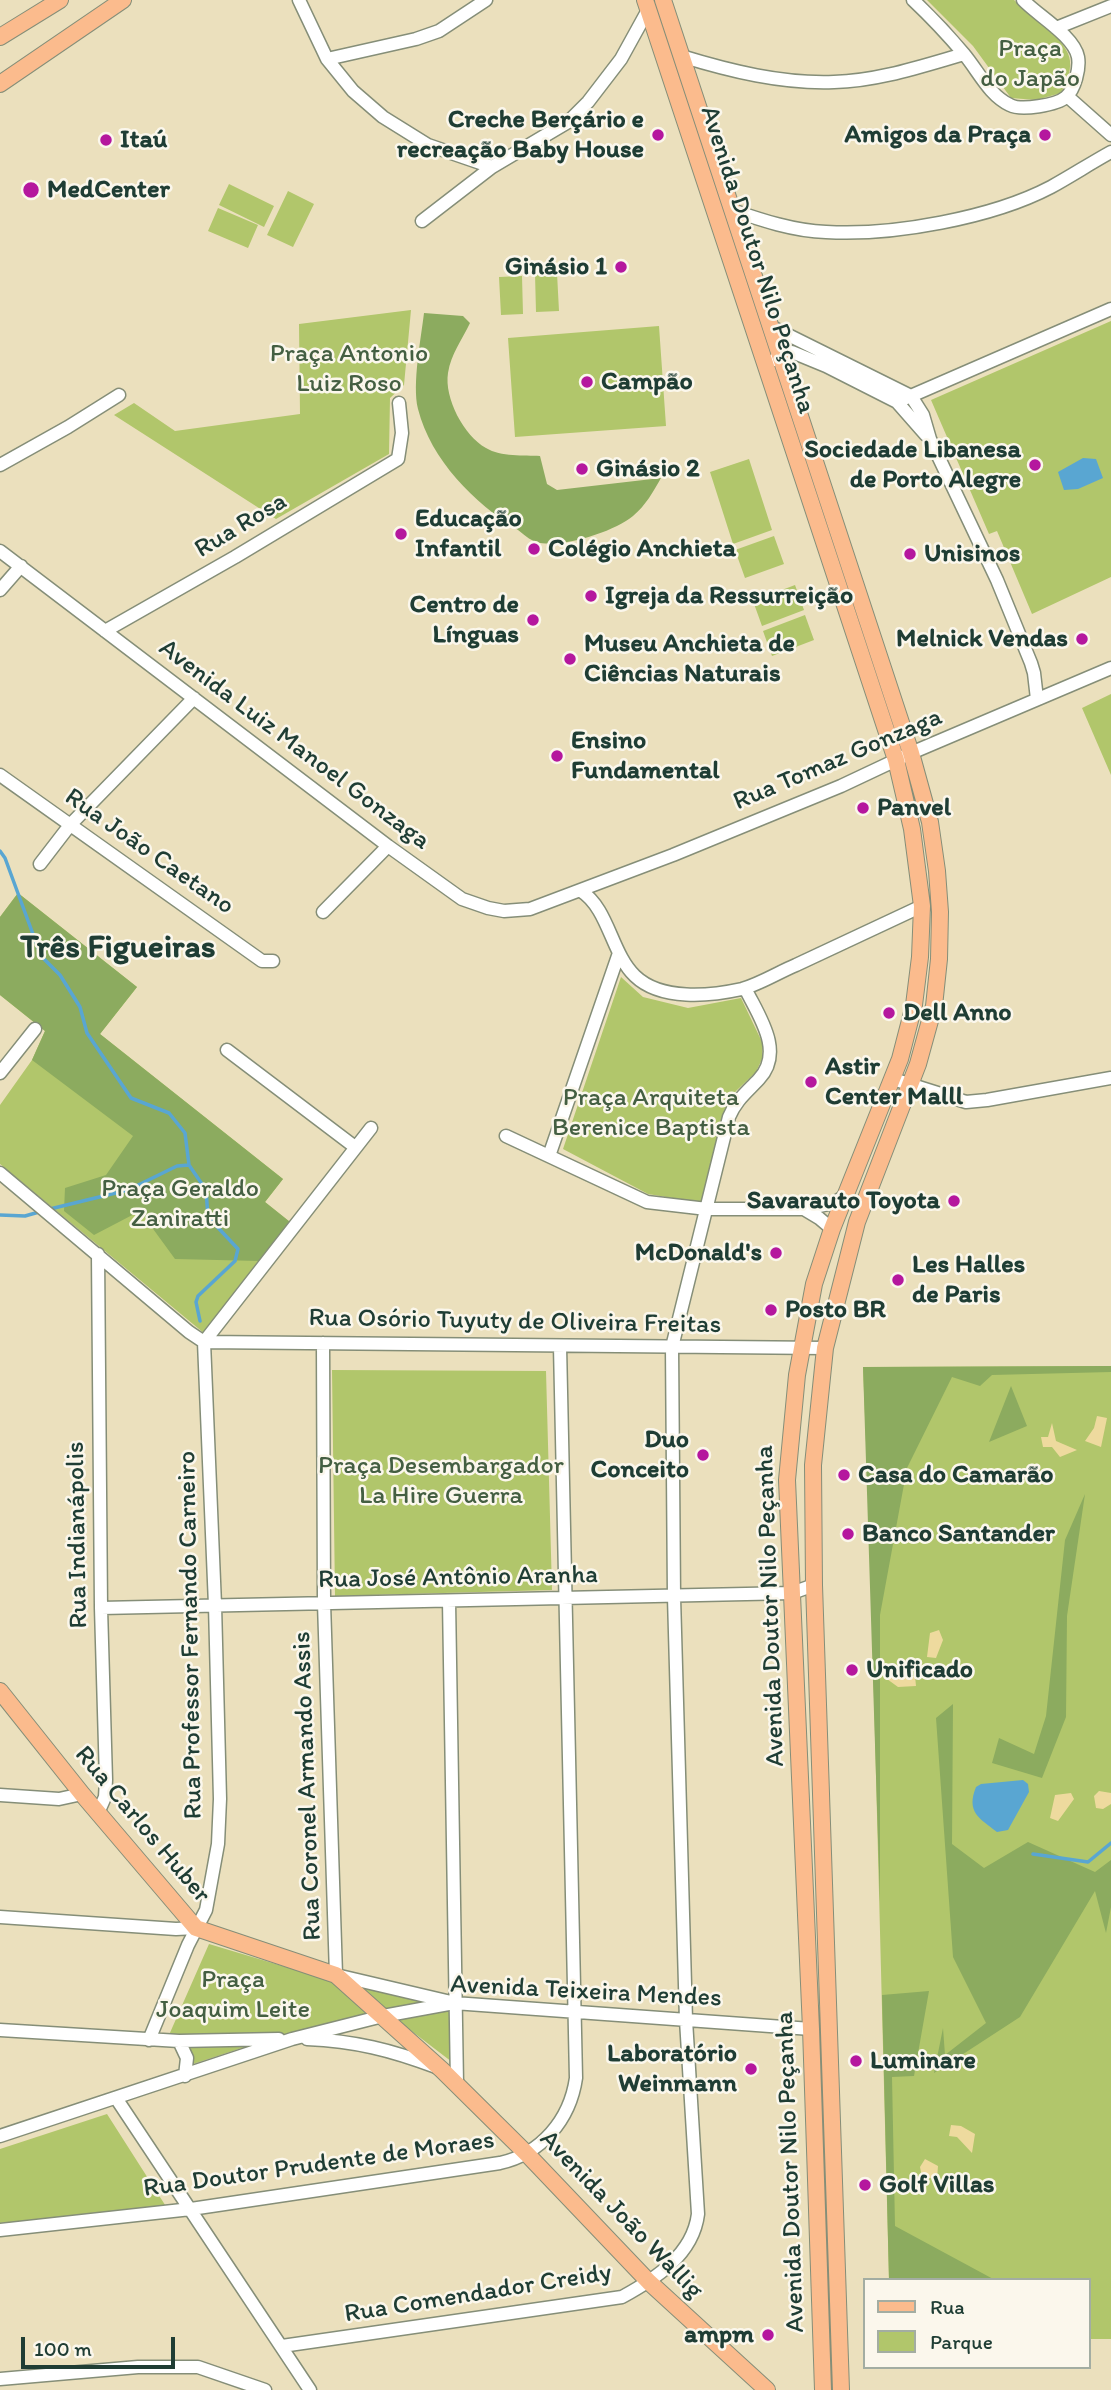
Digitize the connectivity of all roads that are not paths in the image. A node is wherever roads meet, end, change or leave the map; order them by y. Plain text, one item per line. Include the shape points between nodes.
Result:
1 (60, 0) edge
2 (123, 0) edge
3 (299, 0) edge
4 (486, 0) edge
5 (663, 0) edge
6 (913, 0) edge
7 (1023, 0) edge
8 (647, 5) edge
9 (1111, 6) edge
10 (1056, 28) junction
11 (2, 33) edge
12 (964, 54) junction
13 (681, 57) junction
14 (327, 59) junction
15 (0, 84) edge
16 (1067, 96) junction
17 (1111, 135) edge
18 (1111, 152) edge
19 (492, 167) junction
20 (732, 210) junction
21 (422, 221) dead end
22 (1111, 309) edge
23 (770, 326) junction
24 (779, 355) junction
25 (844, 362) junction
26 (826, 366) junction
27 (769, 376) junction
28 (119, 395) dead end
29 (911, 396) junction
30 (897, 402) junction
31 (399, 403) dead end
32 (930, 439) junction
33 (0, 465) edge
34 (0, 551) edge
35 (21, 566) junction
36 (0, 590) edge
37 (105, 631) junction
38 (1111, 668) edge
39 (194, 698) junction
40 (1037, 699) junction
41 (911, 753) junction
42 (896, 761) junction
43 (0, 775) edge
44 (70, 825) junction
45 (388, 846) junction
46 (40, 864) dead end
47 (598, 885) junction
48 (581, 891) junction
49 (567, 896) junction
50 (922, 906) junction
51 (323, 912) dead end
52 (606, 926) junction
53 (619, 953) junction
54 (273, 961) dead end
55 (745, 988) junction
56 (35, 1029) dead end
57 (226, 1050) dead end
58 (0, 1073) edge
59 (1111, 1078) edge
60 (893, 1079) junction
61 (911, 1084) junction
62 (371, 1128) dead end
63 (506, 1136) dead end
64 (355, 1147) junction
65 (549, 1156) junction
66 (0, 1173) edge
67 (714, 1180) junction
68 (846, 1195) junction
69 (708, 1209) junction
70 (734, 1209) junction
71 (804, 1209) junction
72 (832, 1229) junction
73 (98, 1254) junction
74 (204, 1342) junction
75 (323, 1343) junction
76 (560, 1346) junction
77 (672, 1347) junction
78 (802, 1347) junction
79 (825, 1348) junction
80 (814, 1585) junction
81 (792, 1593) junction
82 (674, 1597) junction
83 (564, 1599) junction
84 (449, 1601) junction
85 (324, 1603) junction
86 (215, 1605) junction
87 (101, 1608) junction
88 (0, 1691) edge
89 (82, 1794) junction
90 (0, 1795) edge
91 (98, 1813) junction
92 (0, 1917) edge
93 (196, 1928) junction
94 (337, 1975) junction
95 (454, 2003) junction
96 (573, 2012) junction
97 (383, 2016) junction
98 (686, 2020) junction
99 (811, 2029) junction
100 (0, 2030) edge
101 (292, 2039) junction
102 (149, 2040) junction
103 (179, 2041) junction
104 (830, 2056) junction
105 (442, 2070) junction
106 (185, 2076) junction
107 (457, 2084) junction
108 (116, 2098) junction
109 (0, 2136) edge
110 (527, 2154) junction
111 (191, 2209) junction
112 (0, 2230) edge
113 (649, 2283) junction
114 (282, 2347) junction
115 (0, 2379) edge
116 (265, 2390) edge
117 (310, 2390) edge
118 (767, 2390) edge
119 (823, 2390) edge
120 (841, 2390) edge

1 - 11 main road
2 - 15 main road
3 - 14 street
4 - 14 street via 439,31 416,40
5 - 13 main road, Avenida Doutor Nilo Peçanha
6 - 12 street
7 - 10 street
8 - 19 street via 621,59 588,102 568,122
8 - 27 main road, Avenida Doutor Nilo Peçanha
9 - 10 street
10 - 16 street via 1078,57 1076,80
12 - 13 street via 886,75 834,82 783,80
12 - 16 street via 997,98 1014,108 1046,105
13 - 20 main road, Avenida Doutor Nilo Peçanha
14 - 19 street via 353,91 383,117 428,145
16 - 17 street
18 - 20 street via 1050,188 1006,206 884,231 824,232
19 - 21 street
20 - 23 main road, Avenida Doutor Nilo Peçanha
22 - 29 street
23 - 24 main road, Avenida Doutor Nilo Peçanha
23 - 25 street
24 - 26 street via 797,352
24 - 27 street
24 - 41 main road, Avenida Doutor Nilo Peçanha
25 - 26 street
25 - 29 street
26 - 30 street
27 - 42 main road, Avenida Doutor Nilo Peçanha
28 - 33 street
29 - 30 street
29 - 32 street
30 - 32 street
31 - 37 street, Rua Rosa via 402,433 398,458
32 - 40 street via 997,580 1034,673
34 - 35 street, Avenida Luiz Manoel Gonzaga
35 - 36 street
35 - 37 street, Avenida Luiz Manoel Gonzaga
37 - 39 street, Avenida Luiz Manoel Gonzaga
38 - 40 street, Rua Tomaz Gonzaga
39 - 44 street
39 - 45 street, Avenida Luiz Manoel Gonzaga
40 - 41 street, Rua Tomaz Gonzaga
41 - 42 street, Rua Tomaz Gonzaga
41 - 61 main road, Avenida Doutor Nilo Peçanha via 930,822 940,912 934,1006
42 - 47 street, Rua Tomaz Gonzaga
42 - 50 main road, Avenida Doutor Nilo Peçanha via 912,830
43 - 44 street, Rua João Caetano
44 - 46 street
44 - 54 street, Rua João Caetano via 262,961
45 - 49 street, Avenida Luiz Manoel Gonzaga via 462,899 488,908 530,909
45 - 51 street
47 - 48 street, Rua Tomaz Gonzaga
47 - 52 street
48 - 49 street, Avenida Luiz Manoel Gonzaga
48 - 52 street via 592,899
49 - 52 street via 580,900
50 - 55 street
50 - 60 main road, Avenida Doutor Nilo Peçanha via 914,1005
52 - 53 street
53 - 55 street via 635,977 658,989 698,996
53 - 65 street
55 - 67 street, Rua Comendador Creidy via 769,1037 770,1057 764,1073 733,1107
56 - 58 street
57 - 64 street
59 - 61 street via 966,1102
60 - 61 street
60 - 68 main road, Avenida Doutor Nilo Peçanha
61 - 79 main road, Avenida Doutor Nilo Peçanha via 857,1222
62 - 64 street
63 - 65 street
64 - 74 street
65 - 69 street via 647,1202
66 - 73 street
67 - 69 street, Rua Comendador Creidy
67 - 70 street via 722,1198
68 - 71 street via 834,1203
68 - 72 main road, Avenida Doutor Nilo Peçanha
69 - 70 street
69 - 77 street, Rua Comendador Creidy
70 - 71 street
71 - 72 street
72 - 78 main road, Avenida Doutor Nilo Peçanha via 814,1284
73 - 74 street
73 - 87 street, Rua Indianápolis
74 - 75 street, Rua Osório Tuyuty de Oliveira Freitas
74 - 86 street, Rua Professor Fernando Carneiro
75 - 76 street, Rua Osório Tuyuty de Oliveira Freitas
75 - 85 street, Rua Coronel Armando Assis
76 - 77 street, Rua Osório Tuyuty de Oliveira Freitas
76 - 83 street, Rua Doutor Prudente de Moraes
77 - 78 street, Rua Osório Tuyuty de Oliveira Freitas
77 - 82 street, Rua Comendador Creidy
78 - 79 street, Rua Osório Tuyuty de Oliveira Freitas
78 - 81 main road, Avenida Doutor Nilo Peçanha via 787,1480
79 - 80 main road, Avenida Doutor Nilo Peçanha via 813,1465
80 - 81 street, Rua José Antônio Aranha
80 - 104 main road, Avenida Doutor Nilo Peçanha
81 - 82 street, Rua José Antônio Aranha
81 - 99 main road, Avenida Doutor Nilo Peçanha
82 - 83 street, Rua José Antônio Aranha
82 - 98 street, Rua Comendador Creidy
83 - 84 street, Rua José Antônio Aranha
83 - 96 street, Rua Doutor Prudente de Moraes
84 - 85 street, Rua José Antônio Aranha
84 - 95 street
85 - 86 street, Rua José Antônio Aranha
85 - 94 street, Rua Coronel Armando Assis
86 - 87 street, Rua José Antônio Aranha
86 - 93 street, Rua Professor Fernando Carneiro via 218,1844 206,1910
87 - 91 street, Rua Indianápolis via 106,1780
88 - 89 main road, Rua Carlos Huber
89 - 90 street via 59,1799
89 - 91 main road, Rua Carlos Huber
91 - 93 main road, Rua Carlos Huber
92 - 93 street
93 - 94 main road, Rua Carlos Huber
93 - 102 street, Rua Professor Fernando Carneiro
94 - 95 street
94 - 97 main road, Rua Carlos Huber
95 - 96 street, Avenida Teixeira Mendes
95 - 97 street, Avenida Teixeira Mendes
95 - 107 street
96 - 98 street, Avenida Teixeira Mendes
96 - 110 street, Rua Doutor Prudente de Moraes via 573,2098 555,2127
97 - 101 street, Avenida Teixeira Mendes
97 - 105 main road, Rua Carlos Huber
98 - 99 street, Avenida Teixeira Mendes
98 - 113 street, Rua Comendador Creidy via 698,2214 685,2249
99 - 104 main road
99 - 119 main road, Avenida Doutor Nilo Peçanha
100 - 102 street
101 - 103 street
101 - 105 street via 376,2047
101 - 106 street, Avenida Teixeira Mendes
102 - 103 street
103 - 106 street via 187,2058
104 - 120 main road, Avenida Doutor Nilo Peçanha
105 - 107 main road, Avenida João Wallig
106 - 108 street, Avenida Teixeira Mendes
107 - 110 main road, Avenida João Wallig
108 - 109 street, Avenida Teixeira Mendes
108 - 111 street
110 - 111 street, Rua Doutor Prudente de Moraes via 500,2163
110 - 113 main road, Avenida João Wallig
111 - 112 street, Rua Doutor Prudente de Moraes
111 - 114 street
113 - 114 street, Rua Comendador Creidy via 622,2297
113 - 118 main road, Avenida João Wallig
114 - 117 street
115 - 116 street via 138,2367 198,2367

